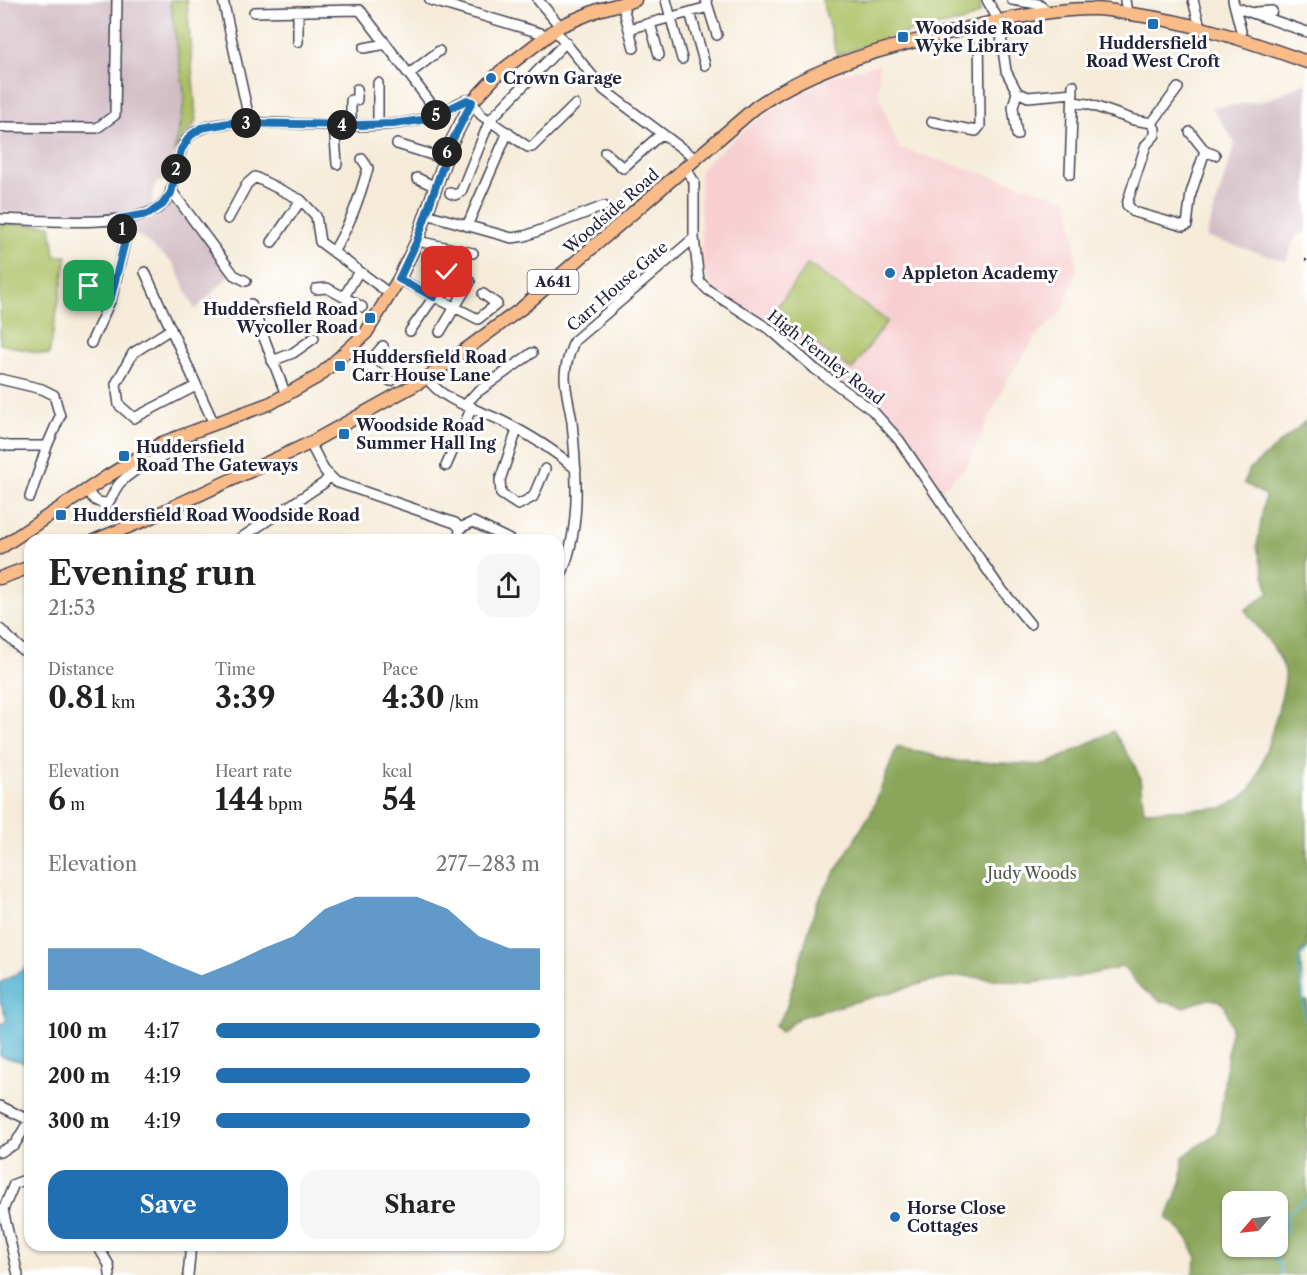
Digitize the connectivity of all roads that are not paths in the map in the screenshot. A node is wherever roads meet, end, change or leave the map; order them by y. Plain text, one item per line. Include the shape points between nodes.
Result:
1 (117, 0) edge
2 (224, 0) edge
3 (430, 0) edge
4 (538, 0) edge
5 (635, 0) edge
6 (666, 0) edge
7 (987, 0) edge
8 (1012, 0) edge
9 (1125, 0) edge
10 (1193, 0) edge
11 (622, 3) junction
12 (1234, 3) edge
13 (707, 4) edge
14 (298, 11) junction
15 (1272, 11) dead end
16 (254, 12) dead end
17 (690, 12) junction
18 (1251, 12) junction
19 (1049, 13) junction
20 (1126, 13) junction
21 (671, 18) junction
22 (999, 21) junction
23 (650, 23) junction
24 (979, 25) junction
25 (1200, 27) junction
26 (629, 29) junction
27 (554, 30) junction
28 (1307, 32) edge
29 (717, 35) dead end
30 (1240, 38) junction
31 (298, 42) dead end
32 (566, 42) junction
33 (386, 44) junction
34 (364, 48) dead end
35 (634, 48) dead end
36 (439, 51) dead end
37 (659, 55) dead end
38 (682, 59) dead end
39 (1307, 62) edge
40 (705, 65) dead end
41 (409, 74) junction
42 (378, 83) dead end
43 (1178, 88) dead end
44 (357, 89) dead end
45 (1017, 92) junction
46 (1073, 94) junction
47 (472, 102) junction
48 (575, 105) dead end
49 (439, 114) junction
50 (490, 120) junction
51 (932, 122) dead end
52 (250, 123) junction
53 (1152, 123) junction
54 (378, 124) junction
55 (334, 125) junction
56 (351, 125) junction
57 (0, 127) edge
58 (508, 132) junction
59 (1190, 132) dead end
60 (661, 134) junction
61 (1017, 135) dead end
62 (397, 144) dead end
63 (605, 152) dead end
64 (1205, 152) junction
65 (1215, 155) dead end
66 (362, 159) dead end
67 (445, 159) junction
68 (696, 159) junction
69 (337, 164) dead end
70 (686, 168) junction
71 (1070, 174) dead end
72 (417, 178) dead end
73 (436, 187) junction
74 (171, 190) junction
75 (450, 193) dead end
76 (301, 200) junction
77 (604, 206) dead end
78 (426, 214) junction
79 (0, 219) edge
80 (119, 219) junction
81 (228, 219) dead end
82 (467, 226) junction
83 (694, 238) junction
84 (417, 241) junction
85 (272, 242) dead end
86 (333, 252) junction
87 (473, 253) dead end
88 (359, 271) junction
89 (146, 272) dead end
90 (447, 272) dead end
91 (399, 279) junction
92 (246, 281) dead end
93 (470, 282) dead end
94 (89, 286) dead end
95 (316, 289) dead end
96 (390, 294) junction
97 (483, 294) dead end
98 (111, 297) junction
99 (344, 297) junction
100 (434, 297) junction
101 (251, 304) dead end
102 (455, 307) junction
103 (362, 308) dead end
104 (171, 329) junction
105 (410, 331) dead end
106 (440, 332) dead end
107 (314, 338) dead end
108 (91, 343) dead end
109 (383, 346) dead end
110 (347, 350) junction
111 (532, 352) dead end
112 (273, 361) junction
113 (366, 366) junction
114 (427, 378) junction
115 (0, 379) edge
116 (391, 381) dead end
117 (196, 386) junction
118 (286, 395) junction
119 (469, 406) junction
120 (214, 424) junction
121 (517, 430) junction
122 (310, 443) junction
123 (0, 444) edge
124 (196, 445) dead end
125 (47, 446) junction
126 (446, 466) dead end
127 (545, 469) dead end
128 (576, 469) junction
129 (329, 476) junction
130 (87, 490) junction
131 (30, 497) dead end
132 (460, 528) junction
133 (111, 534) edge
134 (255, 534) edge
135 (460, 534) edge
136 (498, 534) edge
137 (0, 548) edge
138 (24, 569) edge
139 (564, 571) edge
140 (0, 578) edge
141 (1030, 624) dead end
142 (0, 630) edge
143 (22, 650) dead end
144 (0, 1106) edge
145 (24, 1116) edge
146 (24, 1129) edge
147 (0, 1152) edge
148 (24, 1180) edge
149 (101, 1251) edge
150 (190, 1251) edge
151 (18, 1275) edge
152 (110, 1275) edge
153 (188, 1275) edge

1 - 57 street via 115,115 97,128
2 - 52 street
3 - 27 street
4 - 27 street
5 - 11 main road
6 - 21 street
7 - 22 street
8 - 19 street via 1038,4
9 - 20 street
10 - 25 street
11 - 26 street
11 - 27 main road
12 - 18 street
12 - 30 street via 1242,31
13 - 17 street
13 - 29 street
14 - 16 street
14 - 31 street
14 - 33 street via 357,9
15 - 18 street
17 - 21 street
17 - 40 street
18 - 28 street
19 - 20 main road, A641 via 1095,9
19 - 22 main road, A641
20 - 25 main road, A641
21 - 23 street
21 - 38 street
22 - 24 main road, Woodside Road / A641
22 - 45 street via 1006,71
23 - 26 street
23 - 37 street
24 - 51 street via 980,126 976,131
24 - 68 main road, Woodside Road / A641 via 888,47 811,75 756,107
25 - 30 main road, A641
26 - 35 street
27 - 32 street
27 - 47 main road via 500,72
30 - 39 main road, A641
32 - 50 street
32 - 60 street via 604,90
33 - 34 street
33 - 41 street
36 - 41 street
41 - 49 street
42 - 54 street
43 - 53 street
44 - 56 street via 357,100 351,100
45 - 46 street via 1028,97
45 - 61 street via 1013,107
46 - 53 street via 1088,104
46 - 71 street
47 - 49 street via 464,101
47 - 50 street
47 - 67 main road
48 - 58 street via 532,147
49 - 54 street via 428,119
50 - 58 street
50 - 75 street via 461,192
52 - 55 street
52 - 74 street via 201,128 190,136 181,150
53 - 64 street via 1155,135 1146,145 1129,196 1127,205 1131,210 1187,225 1191,193
54 - 56 street
55 - 56 street
55 - 69 street
58 - 82 street
59 - 64 street
60 - 63 street via 622,168
60 - 68 street
62 - 67 street
64 - 65 street
66 - 86 street via 368,168 359,199
67 - 73 main road
68 - 70 main road, Woodside Road / A641
70 - 83 street, High Fernley Road via 694,182
70 - 114 main road, Woodside Road / A641 via 522,308
72 - 73 street
73 - 78 main road
74 - 80 street via 162,205 148,214
74 - 92 street via 234,275
76 - 81 street via 255,177
76 - 85 street
76 - 86 street via 316,216 320,242
77 - 82 street via 512,238
78 - 82 street
78 - 84 main road
79 - 80 street
80 - 98 street via 125,241
83 - 128 street, Carr House Gate via 574,341 565,377
83 - 141 street, High Fernley Road via 699,280 708,290 772,331 815,369 872,410 899,440 996,584
84 - 87 street
84 - 91 main road
86 - 88 street
88 - 96 street
88 - 99 street
89 - 104 street
90 - 100 street
91 - 96 main road
91 - 100 street
93 - 102 street
94 - 98 street
95 - 99 street via 327,288
96 - 110 main road via 366,333
97 - 102 street via 497,304 478,319
98 - 108 street
99 - 103 street
100 - 102 street
100 - 105 street
101 - 112 street
102 - 106 street
104 - 117 street
104 - 117 street via 133,353 116,384 119,405 134,417
107 - 112 street
109 - 113 street
110 - 113 street
110 - 118 main road via 319,376
111 - 119 street via 476,393
112 - 118 street
113 - 116 street
114 - 119 street via 445,396
114 - 122 main road, Woodside Road / A641
115 - 125 street via 54,395 60,416
117 - 120 street
118 - 120 main road
119 - 121 street
119 - 126 street
120 - 130 main road via 162,443
121 - 127 street via 500,480 501,494 518,505 533,496
121 - 128 street
122 - 129 street
122 - 133 main road, Woodside Road / A641
123 - 125 street
124 - 130 street via 134,471 118,484 108,502 93,500
125 - 131 street
128 - 139 street, Carr House Gate via 573,533
129 - 132 street via 339,484
129 - 134 street
130 - 137 main road
132 - 135 street
132 - 136 street via 473,522
138 - 140 main road
142 - 143 street
144 - 145 street
146 - 147 street via 15,1144
148 - 151 street via 14,1184 3,1210
149 - 152 street via 109,1264
150 - 153 street

